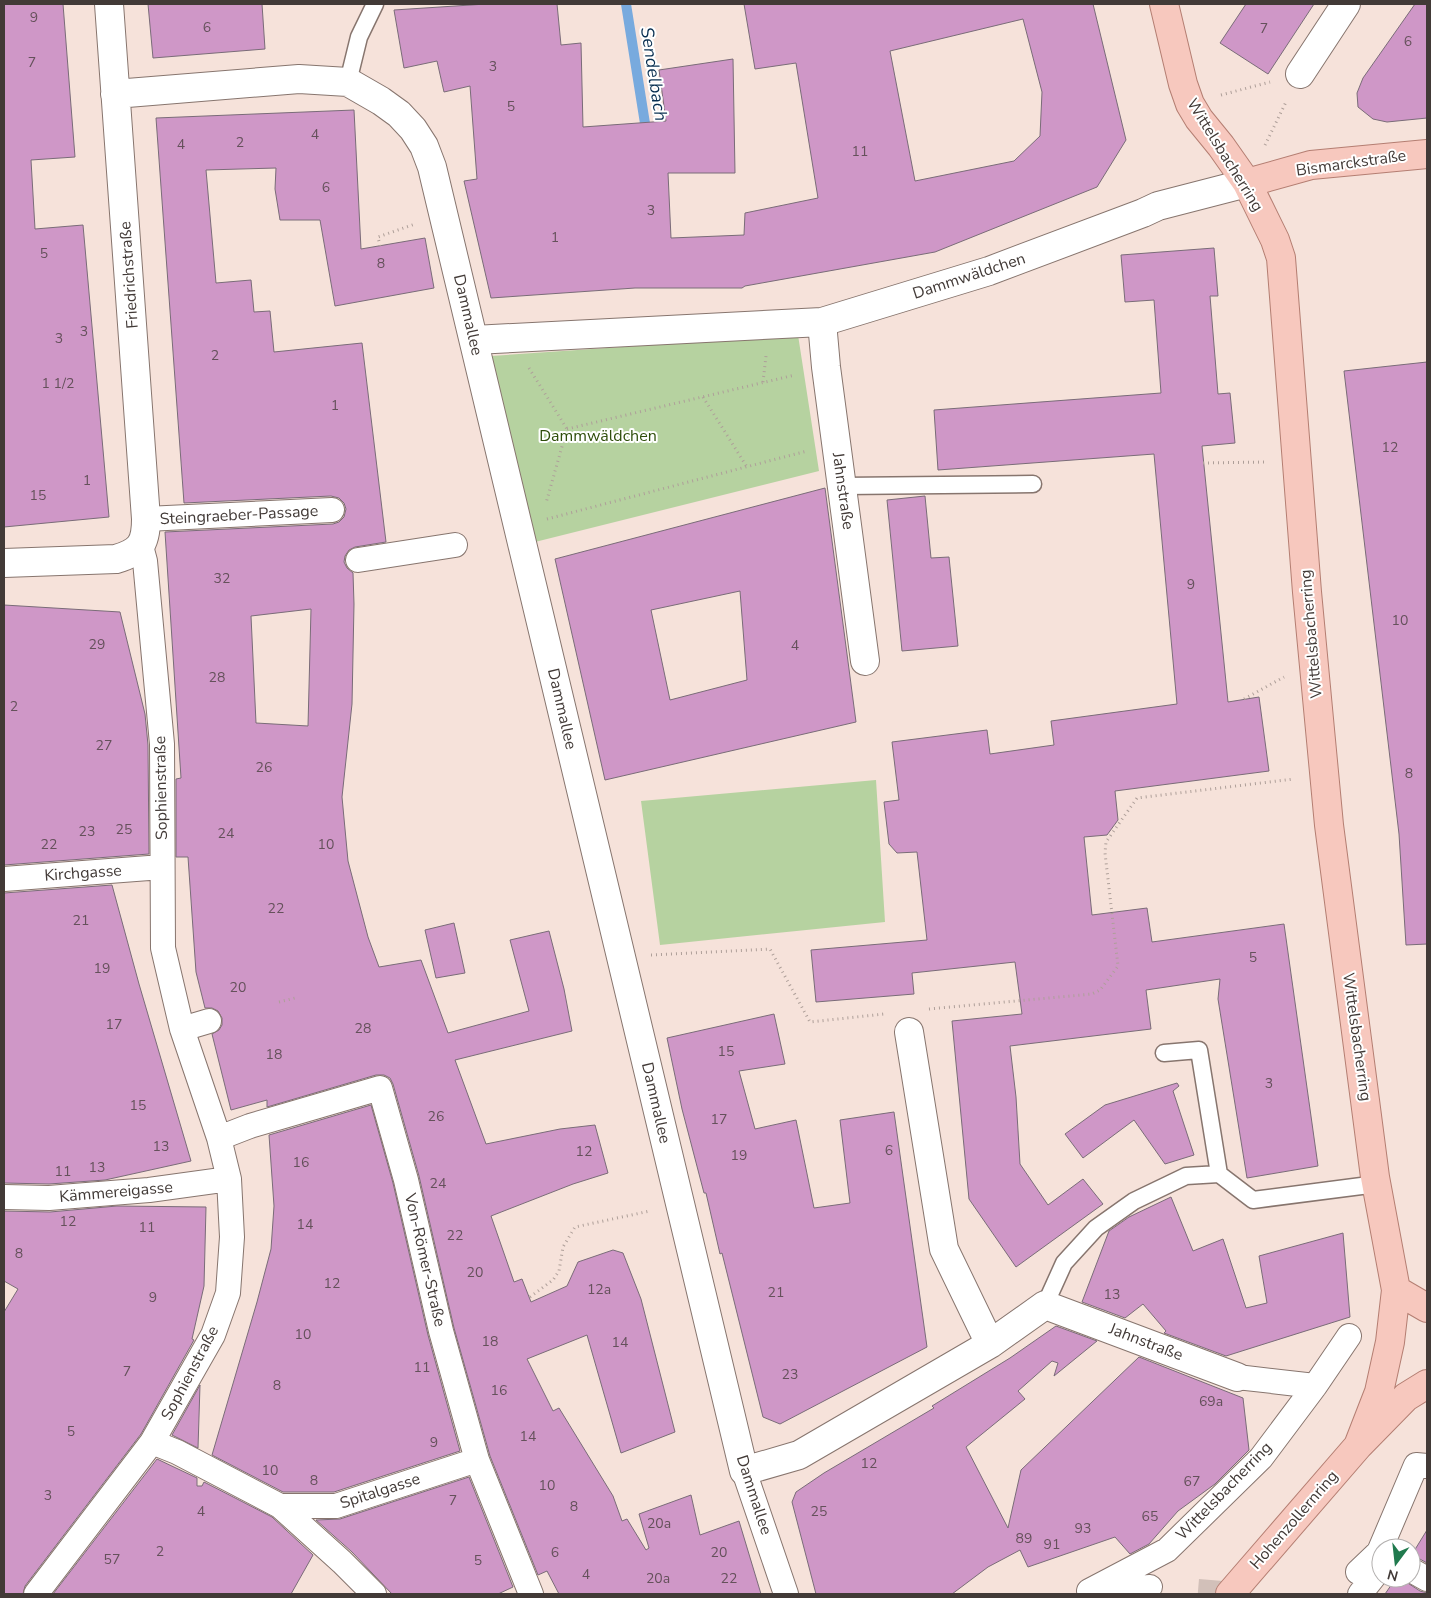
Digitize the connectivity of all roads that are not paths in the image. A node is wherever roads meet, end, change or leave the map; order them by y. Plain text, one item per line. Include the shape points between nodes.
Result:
1 (109, 4) edge
2 (375, 4) edge
3 (1164, 4) edge
4 (1346, 4) edge
5 (1300, 74) road end
6 (348, 82) junction
7 (115, 94) junction
8 (1427, 154) edge
9 (1246, 183) junction
10 (822, 322) junction
11 (474, 340) junction
12 (1033, 484) dead end
13 (842, 486) junction
14 (332, 510) dead end
15 (146, 519) junction
16 (455, 545) dead end
17 (142, 546) junction
18 (358, 560) dead end
19 (4, 563) edge
20 (865, 661) dead end
21 (162, 867) junction
22 (4, 879) edge
23 (209, 1021) dead end
24 (908, 1022) road end
25 (182, 1029) junction
26 (1164, 1053) dead end
27 (219, 1138) junction
28 (1219, 1174) junction
29 (229, 1179) junction
30 (1377, 1184) junction
31 (4, 1197) edge
32 (1396, 1290) junction
33 (1045, 1304) junction
34 (1427, 1308) edge
35 (1349, 1336) dead end
36 (990, 1344) junction
37 (1237, 1377) joint
38 (1427, 1384) edge
39 (1315, 1386) junction
40 (152, 1442) junction
41 (1358, 1446) junction
42 (477, 1460) junction
43 (1427, 1466) edge
44 (744, 1472) junction
45 (280, 1506) junction
46 (1369, 1567) edge
47 (1150, 1587) dead end
48 (527, 1593) edge
49 (1084, 1593) edge
50 (36, 1594) edge
51 (374, 1594) edge
52 (786, 1594) edge
53 (1230, 1594) edge

1 - 7 street, Friedrichstraße
2 - 6 lane via 359,37
3 - 9 main road, Wittelsbacherring via 1190,104
4 - 5 street
6 - 7 street, Dammallee via 299,79
6 - 11 street, Dammallee via 400,114 424,146 432,167
7 - 15 street, Friedrichstraße
8 - 9 main road, Bismarckstraße via 1312,165
9 - 10 street, Dammwäldchen via 1158,206 989,271
9 - 30 main road, Wittelsbacherring via 1281,258 1324,775
10 - 11 street, Dammwäldchen
10 - 13 street, Jahnstraße
11 - 44 street, Dammallee via 530,525 621,956
12 - 13 lane
13 - 20 street, Jahnstraße
14 - 15 street, Steingraeber-Passage
15 - 17 street, Friedrichstraße
16 - 18 street
17 - 19 street via 130,555 116,559
17 - 21 street, Sophienstraße via 162,744
21 - 22 street, Kirchgasse
21 - 25 street, Sophienstraße via 163,948
23 - 25 street
24 - 36 street via 944,1249
25 - 27 street, Sophienstraße
26 - 28 lane via 1199,1050
27 - 29 street, Sophienstraße
27 - 42 street, Von-Römer-Straße via 380,1088 446,1329
28 - 30 lane via 1253,1200
28 - 33 lane via 1186,1176 1134,1201 1096,1228 1064,1263
29 - 31 street, Kämmereigasse via 150,1190 49,1198
29 - 40 street, Sophienstraße via 232,1237 228,1293 213,1335
30 - 32 main road, Wittelsbacherring
32 - 34 main road
32 - 41 main road, Wittelsbacherring via 1390,1342 1379,1392
33 - 36 street
33 - 37 street, Jahnstraße
35 - 39 street, Wittelsbacherring
36 - 44 street via 800,1454
37 - 39 street, Jahnstraße
38 - 41 main road, Hohenzollernring via 1406,1397
39 - 49 street, Wittelsbacherring via 1261,1458 1167,1550
40 - 45 street, Spitalgasse
40 - 50 street, Sophienstraße
41 - 53 main road, Hohenzollernring
42 - 45 street, Spitalgasse via 336,1506
42 - 48 street, Von-Römer-Straße
43 - 46 street via 1416,1465
44 - 52 street, Dammallee
45 - 51 street, Spitalgasse
47 - 49 street

